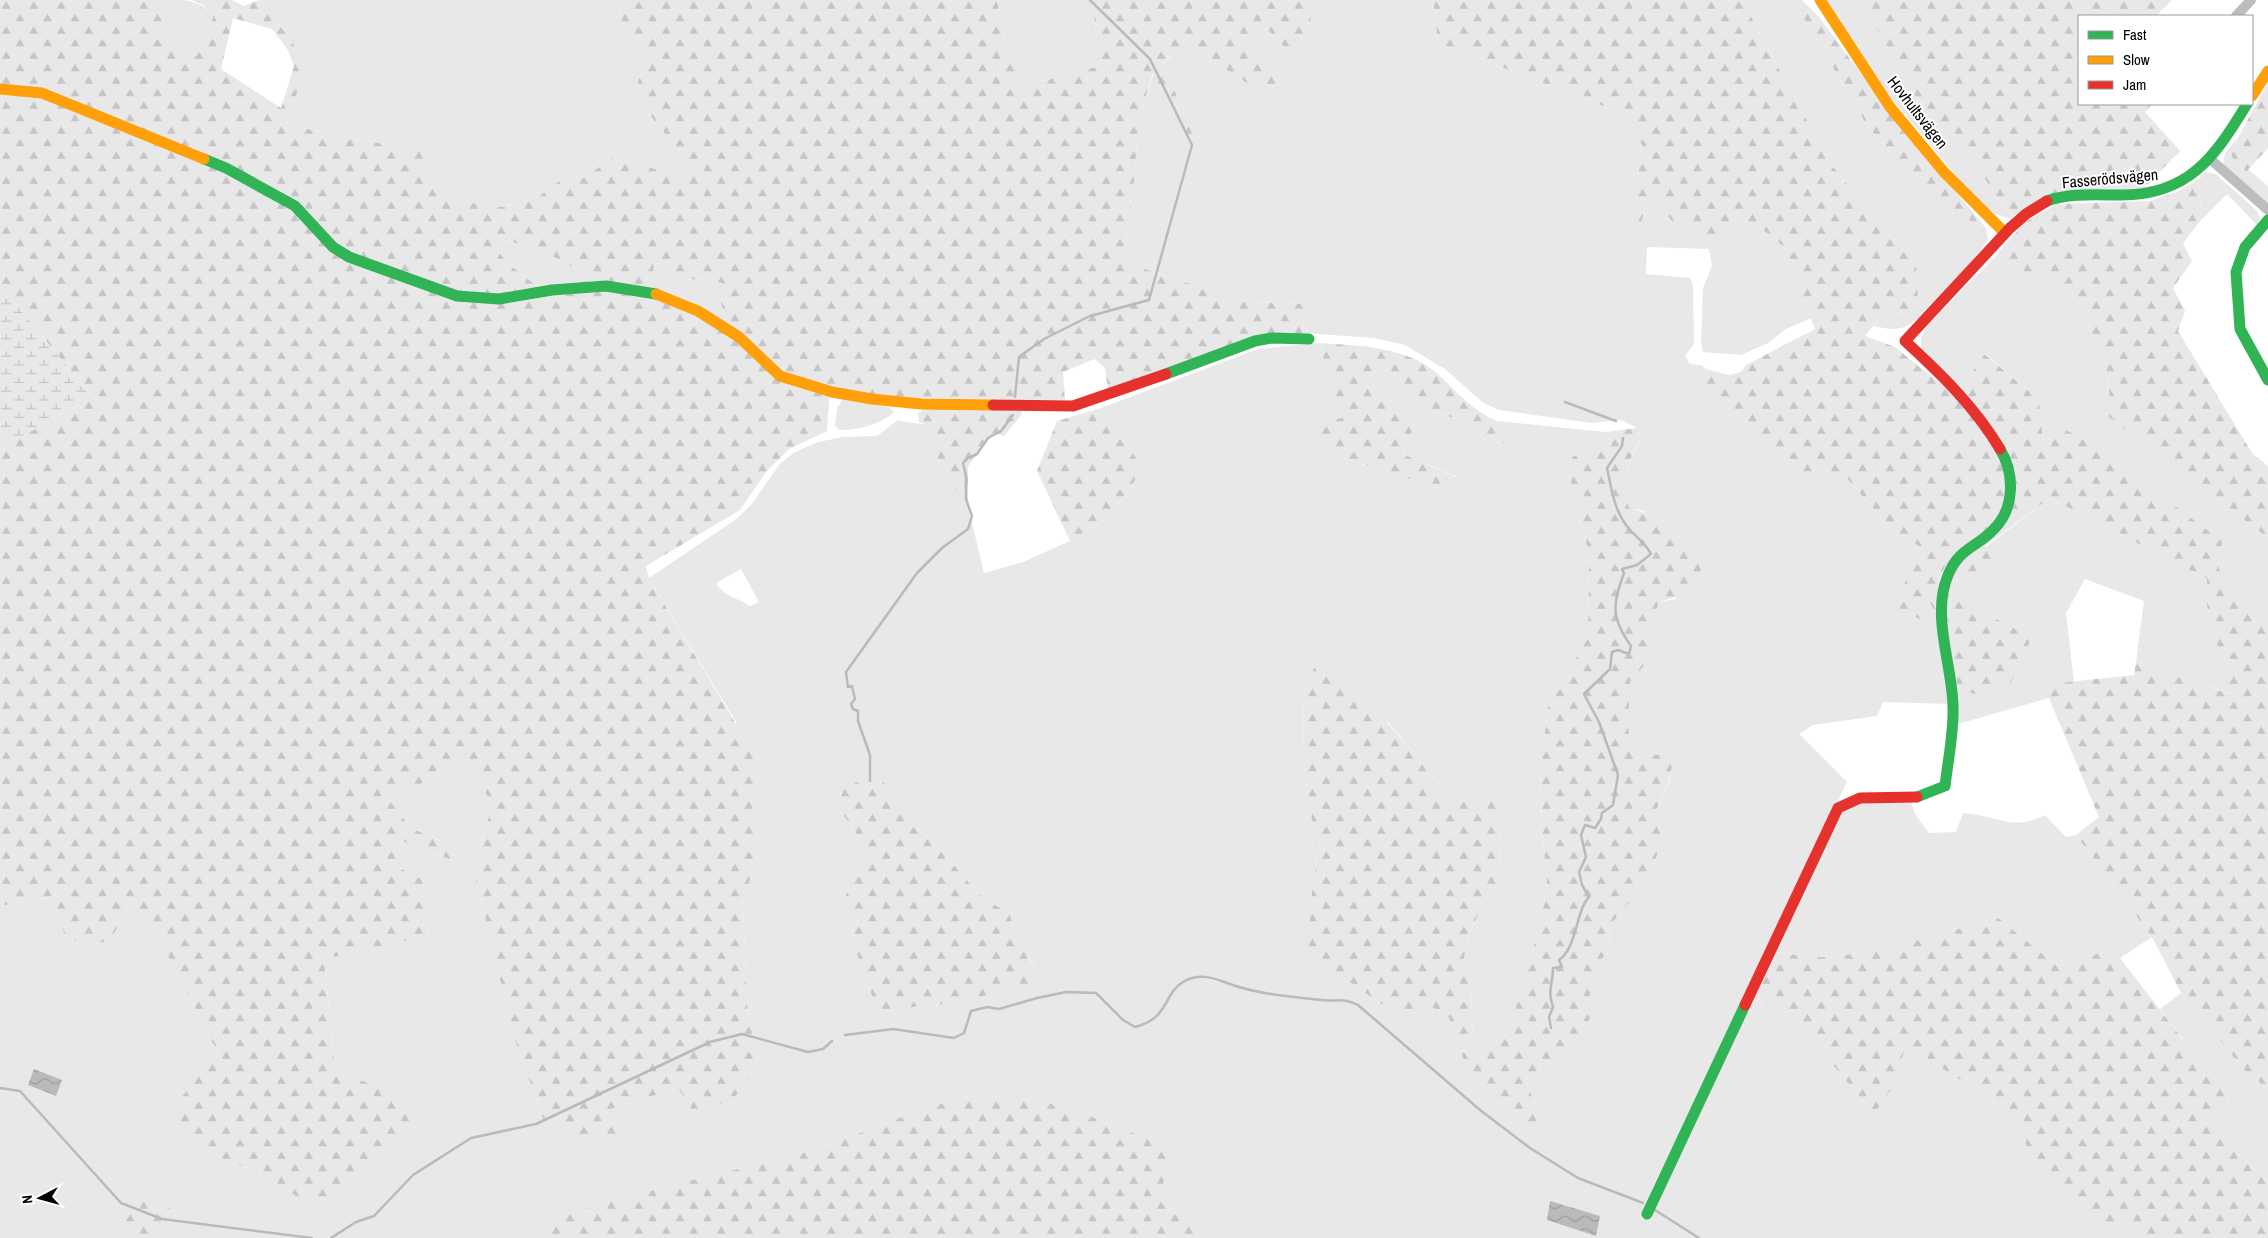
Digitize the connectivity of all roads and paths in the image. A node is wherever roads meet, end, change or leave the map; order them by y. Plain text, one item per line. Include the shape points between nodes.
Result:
1 (1820, 0) edge
2 (2251, 0) edge
3 (2237, 15) edge
4 (2268, 71) edge
5 (0, 90) edge
6 (2253, 94) edge
7 (2246, 105) edge
8 (2209, 158) junction
9 (2268, 210) edge
10 (2268, 220) edge
11 (2005, 233) junction
12 (1308, 338) dead end
13 (2268, 380) edge
14 (1647, 1214) dead end

1 - 11 street, Hovhultsvägen via 1890,108 1944,172
2 - 3 street
4 - 6 street
5 - 12 street via 15,88 42,93 226,168 295,206 334,247 349,257 383,270 457,296 499,299 552,290 606,286 652,293 698,311 739,337 780,376 872,400 921,404 1073,406 1087,404 1255,341
7 - 8 street, Fasserödsvägen via 2229,135
8 - 9 street
8 - 11 street, Fasserödsvägen via 2185,180 2164,190 2048,201
10 - 13 street via 2245,247 2236,272 2240,329
11 - 14 street, Fasserödsvägen via 1905,341 1982,418 2001,451 2013,492 2005,516 1994,530 1966,549 1955,561 1942,593 1952,706 1944,786 1930,794 1915,797 1860,797 1848,800 1838,808

